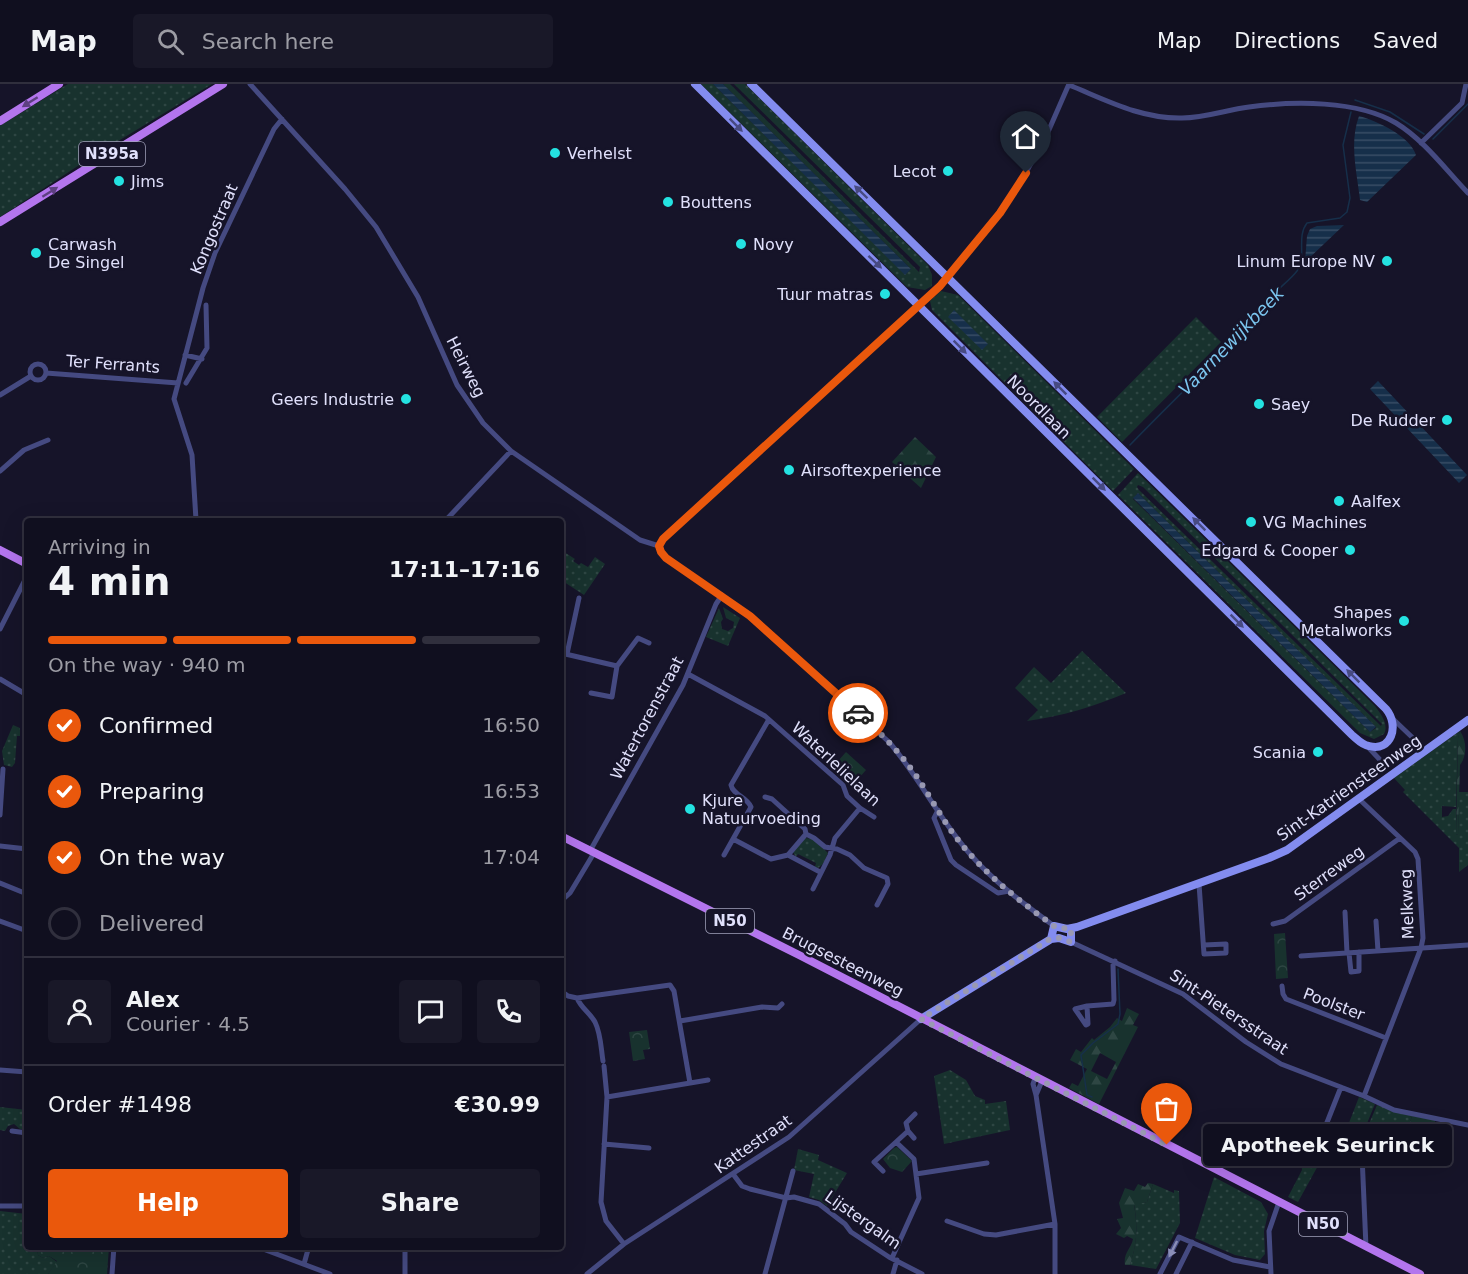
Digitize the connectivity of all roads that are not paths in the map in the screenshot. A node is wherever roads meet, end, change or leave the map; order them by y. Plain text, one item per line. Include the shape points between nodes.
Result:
1 (59, 84) edge
2 (223, 84) edge
3 (250, 84) edge
4 (695, 84) edge
5 (751, 84) edge
6 (1466, 84) edge
7 (1069, 85) edge
8 (282, 118) junction
9 (0, 121) edge
10 (1421, 143) junction
11 (1468, 193) edge
12 (0, 222) edge
13 (948, 277) junction
14 (206, 305) dead end
15 (918, 306) junction
16 (185, 355) junction
17 (202, 359) junction
18 (46, 373) junction
19 (30, 376) junction
20 (178, 383) junction
21 (186, 383) dead end
22 (0, 395) edge
23 (48, 440) dead end
24 (511, 451) junction
25 (0, 471) edge
26 (196, 518) edge
27 (448, 518) edge
28 (659, 546) junction
29 (0, 550) edge
30 (24, 562) edge
31 (24, 582) edge
32 (722, 595) junction
33 (579, 598) dead end
34 (0, 629) edge
35 (649, 643) dead end
36 (564, 653) edge
37 (618, 666) junction
38 (688, 674) junction
39 (1, 682) edge
40 (591, 693) dead end
41 (24, 694) edge
42 (612, 697) junction
43 (619, 698) dead end
44 (1393, 719) junction
45 (1468, 720) edge
46 (768, 721) junction
47 (1415, 740) dead end
48 (1367, 746) junction
49 (1383, 763) dead end
50 (3, 769) dead end
51 (765, 797) dead end
52 (1358, 798) junction
53 (860, 808) junction
54 (938, 810) junction
55 (0, 815) edge
56 (874, 817) dead end
57 (806, 834) junction
58 (564, 838) edge
59 (1400, 838) junction
60 (734, 839) junction
61 (0, 846) edge
62 (24, 849) edge
63 (832, 849) junction
64 (592, 852) junction
65 (724, 855) dead end
66 (788, 855) junction
67 (820, 872) junction
68 (0, 883) edge
69 (1199, 884) junction
70 (813, 889) dead end
71 (1009, 891) junction
72 (24, 893) edge
73 (564, 898) edge
74 (877, 905) dead end
75 (1345, 912) dead end
76 (0, 921) edge
77 (1376, 921) dead end
78 (1273, 924) dead end
79 (1054, 926) junction
80 (24, 929) edge
81 (1071, 929) junction
82 (1050, 939) junction
83 (1071, 942) junction
84 (1204, 945) dead end
85 (1466, 945) edge
86 (1421, 948) junction
87 (1378, 951) junction
88 (1359, 952) junction
89 (1468, 952) edge
90 (1348, 953) junction
91 (1301, 956) dead end
92 (1115, 961) junction
93 (1282, 986) dead end
94 (564, 993) edge
95 (577, 998) junction
96 (782, 1004) dead end
97 (1087, 1006) dead end
98 (921, 1019) junction
99 (680, 1021) junction
100 (1386, 1038) junction
101 (0, 1070) edge
102 (24, 1072) edge
103 (1039, 1079) junction
104 (708, 1080) dead end
105 (690, 1083) junction
106 (1341, 1087) junction
107 (1364, 1096) junction
108 (607, 1097) junction
109 (915, 1114) dead end
110 (1468, 1125) edge
111 (1324, 1130) dead end
112 (12, 1131) dead end
113 (908, 1131) junction
114 (24, 1133) edge
115 (914, 1138) dead end
116 (896, 1142) junction
117 (604, 1144) junction
118 (649, 1148) dead end
119 (1362, 1155) dead end
120 (987, 1163) dead end
121 (793, 1171) dead end
122 (883, 1171) dead end
123 (734, 1174) junction
124 (916, 1174) junction
125 (786, 1198) junction
126 (1279, 1202) junction
127 (0, 1206) edge
128 (24, 1206) edge
129 (947, 1221) dead end
130 (1055, 1224) junction
131 (1192, 1242) junction
132 (624, 1244) junction
133 (1366, 1247) junction
134 (114, 1250) edge
135 (266, 1250) edge
136 (308, 1250) edge
137 (405, 1250) edge
138 (895, 1259) junction
139 (304, 1264) junction
140 (1271, 1271) edge
141 (112, 1274) edge
142 (330, 1274) edge
143 (405, 1274) edge
144 (587, 1274) edge
145 (765, 1274) edge
146 (893, 1274) edge
147 (922, 1274) edge
148 (1055, 1274) edge
149 (1160, 1274) edge
150 (1176, 1274) edge
151 (1420, 1274) edge

1 -> 9 main road
12 -> 2 main road, N395a
3 - 8 street, Heirweg
4 -> 15 street, Noordlaan
13 -> 5 street, Noordlaan
6 - 10 street via 1462,103
7 - 10 street via 1137,113 1161,117 1184,118 1278,104 1357,109 1398,124
7 - 13 street via 1017,189
8 - 16 street, Kongostraat via 215,254
8 - 24 street, Heirweg via 376,227 418,297 457,385 483,423
10 - 11 street
13 - 15 street
44 -> 13 street, Noordlaan
14 - 17 street via 207,348
15 - 28 street
15 -> 48 street, Noordlaan
16 - 17 street
16 - 20 street, Kongostraat
17 - 21 street
18 - 19 street via 40,380
18 - 19 street via 37,364 30,369
18 - 20 street, Ter Ferrants
19 - 22 street
20 - 26 street, Kongostraat via 174,406 192,455
23 - 25 street via 24,450
24 - 27 street
24 - 28 street, Heirweg via 640,540
28 - 32 street, Heirweg via 666,558
29 - 30 main road
31 - 34 street
32 - 38 street, Watertorenstraat
32 - 54 street, Heirweg via 889,742
33 - 36 street
35 - 37 street via 638,638
36 - 37 street
37 - 42 street
38 - 46 street, Waterlelielaan
38 - 64 street, Watertorenstraat
39 - 41 street
40 - 42 street
42 - 43 street
44 - 47 street, Noordlaan
44 - 48 street via 1393,732 1388,740 1379,746
45 - 52 street, Sint-Katriensteenweg
46 - 53 street, Waterlelielaan via 843,785 847,796
46 - 60 street via 731,785 751,807
48 - 49 street, Noordlaan
50 - 55 street
51 - 57 street via 772,799
52 - 59 street, Melkweg
52 - 69 street, Sint-Katriensteenweg via 1287,850
53 - 56 street, Waterlelielaan
53 - 63 street via 835,838
54 - 71 street, Heirweg via 970,854
54 - 71 street via 934,818 951,860 998,893
57 - 63 street
57 - 66 street
58 - 64 main road, Brugsesteenweg / N50
59 - 78 street, Sterreweg via 1285,921
59 - 86 street, Melkweg via 1418,859
60 - 65 street
60 - 66 street via 771,859
61 - 62 street
63 - 67 street
63 - 74 street via 850,855 864,868 887,878 888,884
64 - 73 street, Watertorenstraat
64 - 98 main road, Brugsesteenweg / N50
66 - 67 street
67 - 70 street
68 - 72 street
69 - 81 street, Sint-Katriensteenweg
69 - 84 street
71 - 79 street
75 - 90 street
76 - 80 street
77 - 87 street
79 - 81 street, Sint-Katriensteenweg
79 - 82 street
81 - 83 street
82 - 83 street
82 - 98 street
83 - 92 street, Sint-Pietersstraat
85 - 86 street
85 - 89 street
86 - 87 street
86 - 100 street, Melkweg
87 - 88 street
88 - 90 street
88 - 90 street via 1359,971 1351,972
90 - 91 street
92 - 97 street via 1113,1004
92 - 106 street, Sint-Pietersstraat via 1183,994 1281,1064
93 - 100 street, Poolster via 1286,999
94 - 95 street
95 - 99 street via 667,984 673,987
95 - 108 street via 595,1023
96 - 99 street via 778,1008 762,1007
98 - 103 main road, Brugsesteenweg / N50
98 - 123 street, Kattestraat via 803,1126
99 - 105 street
100 - 107 street, Melkweg
101 - 102 street
103 - 126 main road, Brugsesteenweg / N50
103 - 130 street via 1036,1095
104 - 105 street
105 - 108 street
106 - 107 street, Sint-Pietersstraat
106 - 111 street
107 - 110 street, Sint-Pietersstraat via 1406,1114
108 - 117 street
109 - 113 street via 906,1124
112 - 114 street
113 - 115 street
113 - 116 street
116 - 122 street via 874,1162
116 - 124 street via 914,1159
117 - 118 street
117 - 132 street via 603,1214
119 - 133 street
120 - 124 street
121 - 125 street
123 - 125 street, Lijstergalm via 750,1190
123 - 132 street, Kattestraat
124 - 138 street via 919,1198
125 - 138 street, Lijstergalm via 819,1204 851,1232
125 - 145 street
126 - 133 main road, Brugsesteenweg / N50
126 - 140 street via 1269,1231
127 - 128 street
129 - 130 street via 990,1235
130 - 148 street
131 - 140 street
131 -> 149 street via 1179,1237
131 - 150 street
132 - 144 street, Kattestraat
133 - 151 main road, Brugsesteenweg / N50
134 - 141 street
135 - 139 street
136 - 139 street
137 - 143 street
138 - 146 street
138 - 147 street, Lijstergalm
139 - 142 street

